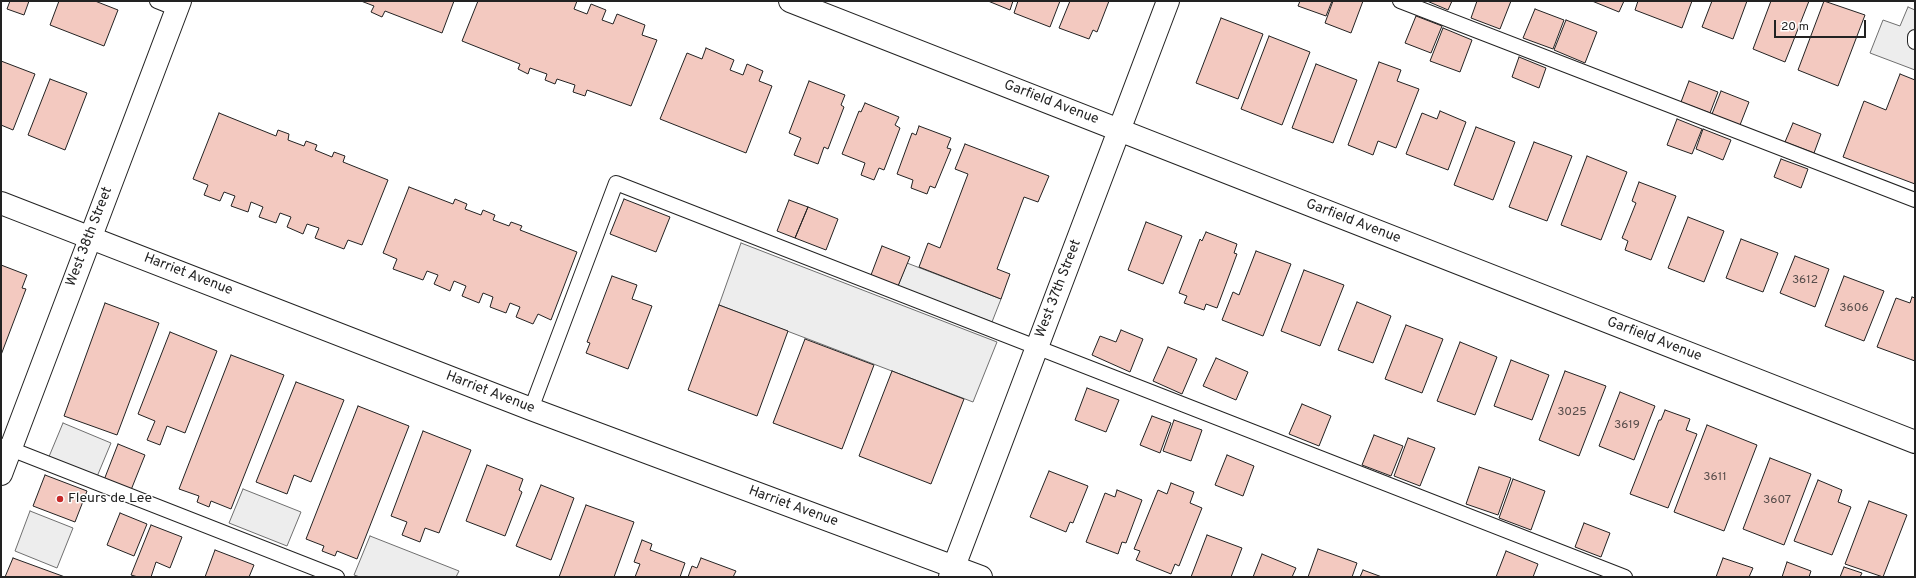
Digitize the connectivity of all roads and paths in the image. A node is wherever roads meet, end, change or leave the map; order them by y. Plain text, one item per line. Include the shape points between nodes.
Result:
1 (157, 1) edge
2 (790, 1) edge
3 (1168, 1) edge
4 (1400, 1) edge
5 (178, 5) edge
6 (1915, 37) edge
7 (1915, 42) edge
8 (1119, 130) junction
9 (1915, 200) edge
10 (1, 202) edge
11 (90, 237) junction
12 (1037, 348) junction
13 (531, 409) junction
14 (1915, 442) edge
15 (6, 447) edge
16 (1, 474) edge
17 (952, 572) edge
18 (337, 577) edge
19 (981, 577) edge
20 (1625, 577) edge

1 - 5 lane
2 - 8 street, Garfield Avenue
3 - 8 street, West 37th Street
4 - 9 lane
5 - 11 street, West 38th Street
6 - 7 lane
8 - 12 street, West 37th Street
8 - 14 street, Garfield Avenue
10 - 11 street, Harriet Avenue
11 - 13 street, Harriet Avenue
11 - 15 street, West 38th Street
12 - 13 lane via 616,183
12 - 17 street, West 37th Street
12 - 20 lane
13 - 17 street, Harriet Avenue
15 - 16 street, West 38th Street
15 - 18 lane
17 - 19 street, Harriet Avenue

